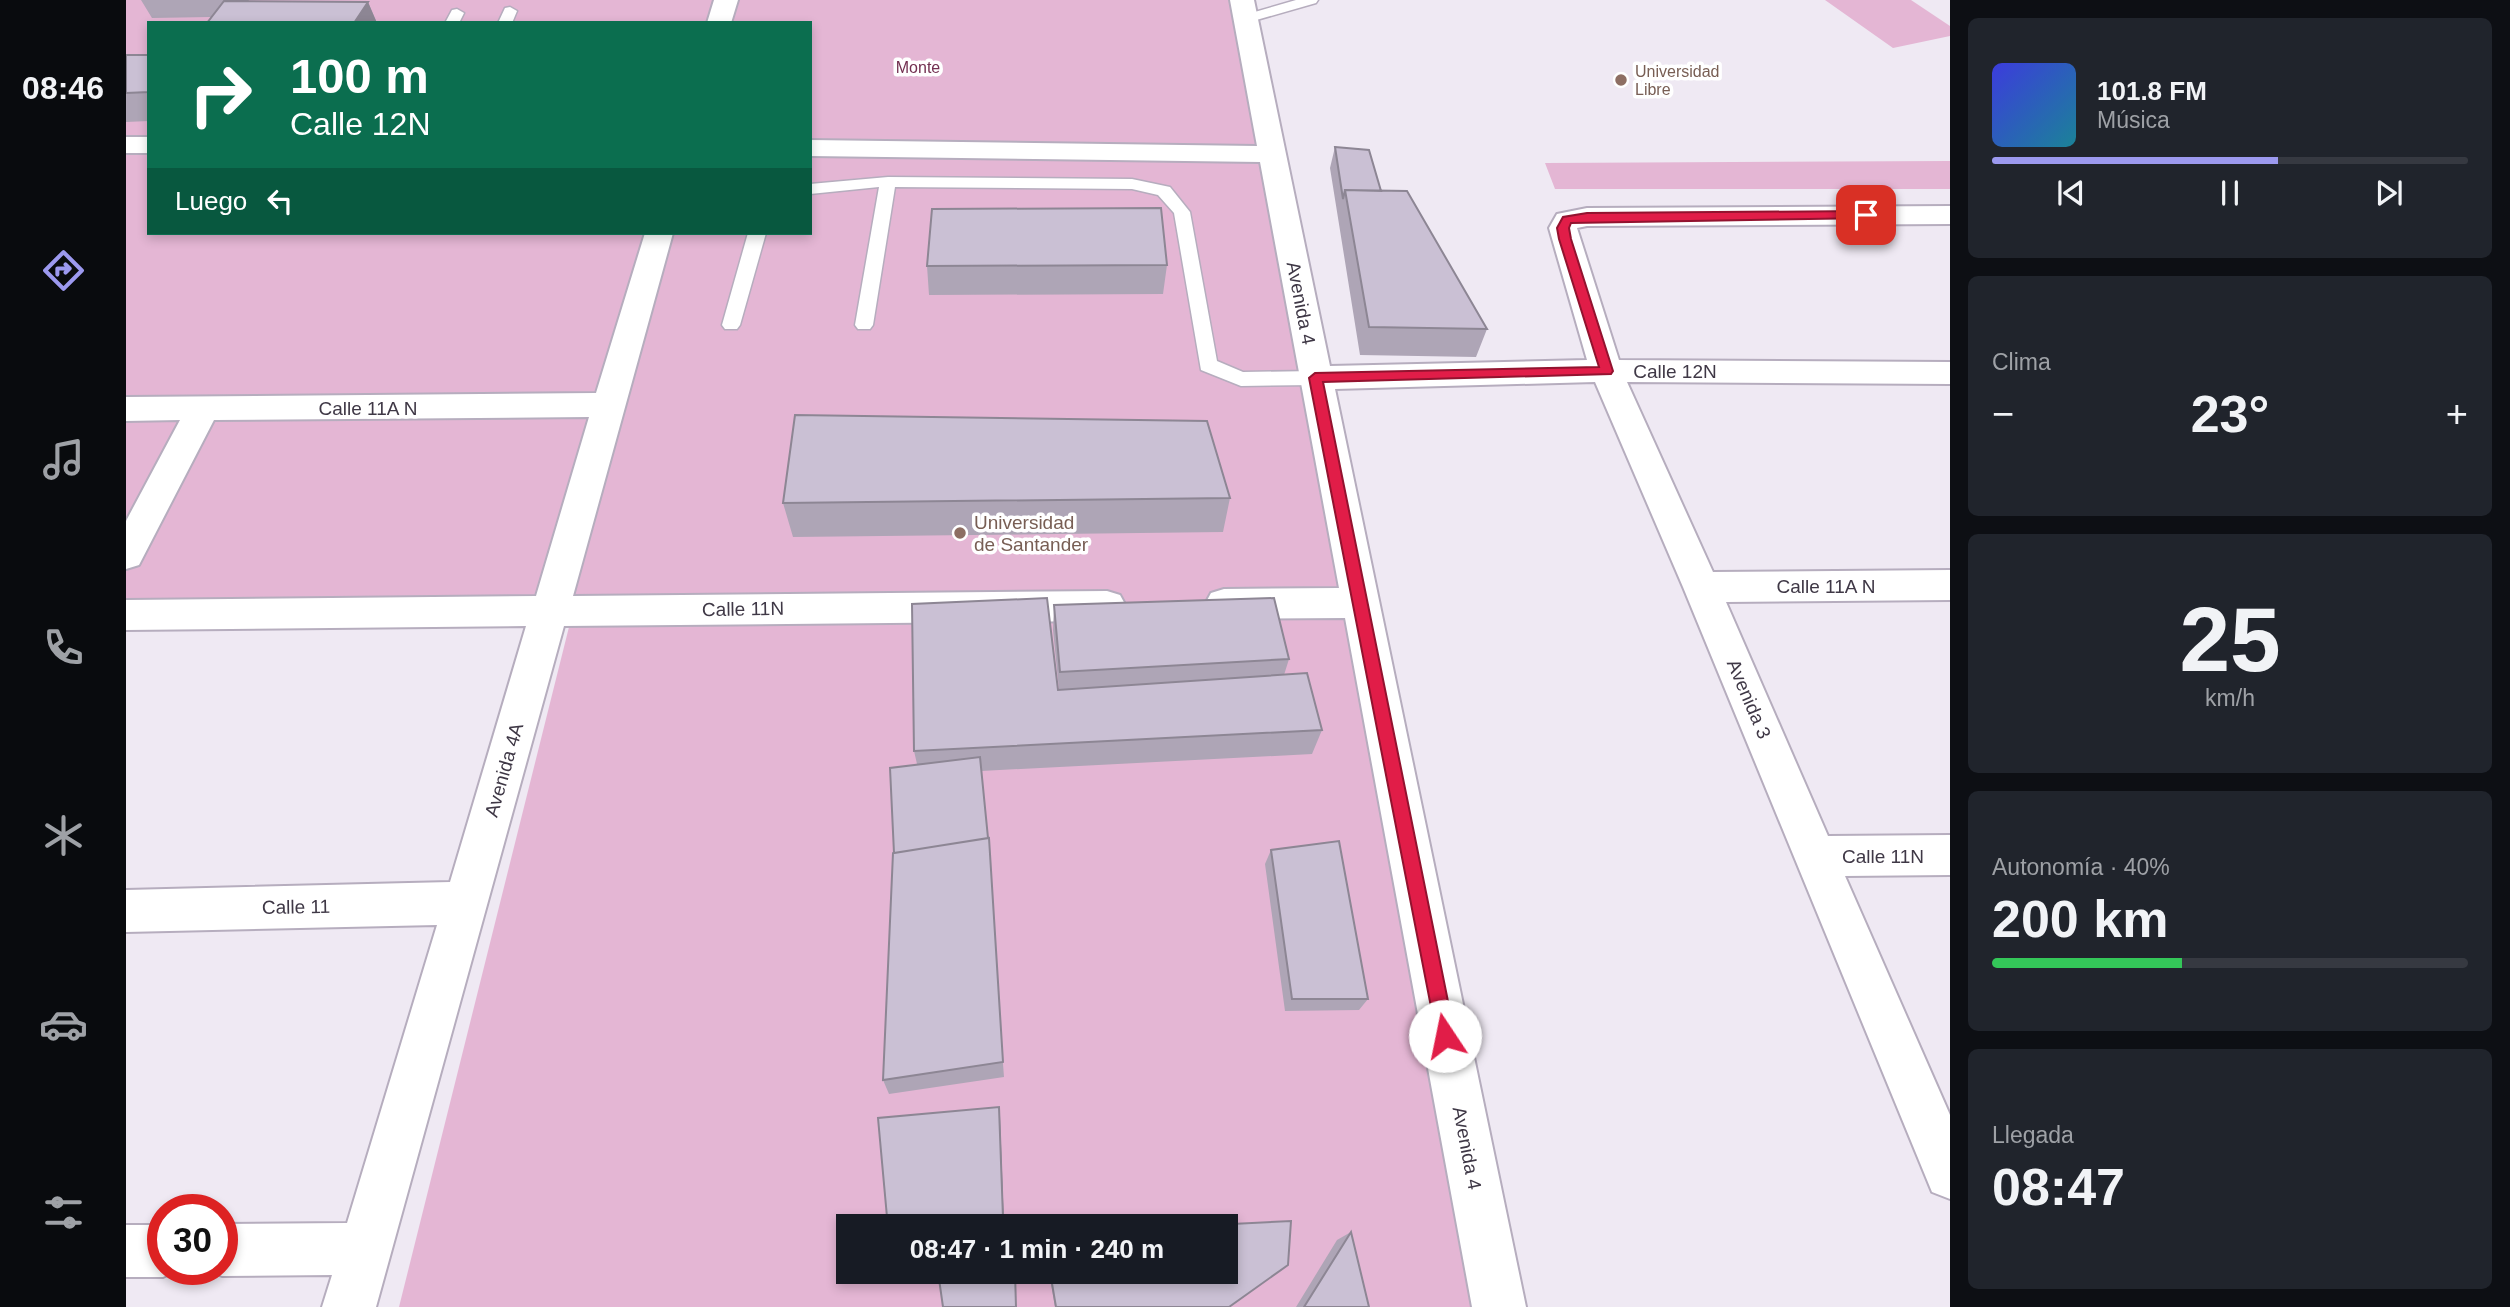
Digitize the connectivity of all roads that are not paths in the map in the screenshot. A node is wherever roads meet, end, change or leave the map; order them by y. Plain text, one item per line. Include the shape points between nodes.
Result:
1 (726, 0) edge
2 (1311, 0) edge
3 (1244, 9) edge
4 (720, 21) edge
5 (126, 145) edge
6 (147, 145) edge
7 (812, 148) edge
8 (1272, 153) junction
9 (888, 182) junction
10 (812, 189) edge
11 (1950, 215) edge
12 (658, 235) edge
13 (756, 235) edge
14 (731, 325) dead end
15 (864, 325) dead end
16 (1606, 371) junction
17 (1950, 373) edge
18 (1315, 378) junction
19 (609, 405) junction
20 (126, 409) edge
21 (203, 409) junction
22 (126, 555) edge
23 (1950, 586) edge
24 (1701, 587) junction
25 (1360, 603) junction
26 (1136, 605) edge
27 (1192, 605) edge
28 (550, 611) junction
29 (126, 615) edge
30 (1950, 855) edge
31 (1816, 856) junction
32 (466, 903) junction
33 (126, 911) edge
34 (1950, 1174) edge
35 (366, 1249) junction
36 (238, 1250) edge
37 (126, 1251) edge
38 (147, 1251) edge
39 (349, 1307) edge
40 (1499, 1307) edge

1 - 4 street
2 - 3 lane
3 - 8 street, Avenida 4
5 - 6 street
7 - 8 street
8 - 18 street, Avenida 4
9 - 10 lane
9 - 15 lane
9 - 18 lane via 1132,184 1164,191 1182,212 1208,365 1241,379
11 - 16 street, Avenida 3 via 1567,220 1565,239
12 - 19 street, Avenida 4A
13 - 14 lane
16 - 17 street, Calle 12N
16 - 18 street, Calle 12N
16 - 24 street, Avenida 3
18 - 25 street, Avenida 4
19 - 21 street, Calle 11A N
19 - 28 street, Avenida 4A
20 - 21 street, Calle 11A N
21 - 22 street
23 - 24 street, Calle 11A N
24 - 31 street, Avenida 3
25 - 27 street
25 - 40 street, Avenida 4
26 - 28 street, Calle 11N
28 - 29 street, Calle 11N
28 - 32 street, Avenida 4A
30 - 31 street, Calle 11N
31 - 34 street, Avenida 3
32 - 33 street, Calle 11
32 - 35 street, Avenida 4A
35 - 36 street
35 - 39 street, Avenida 4A
37 - 38 street

